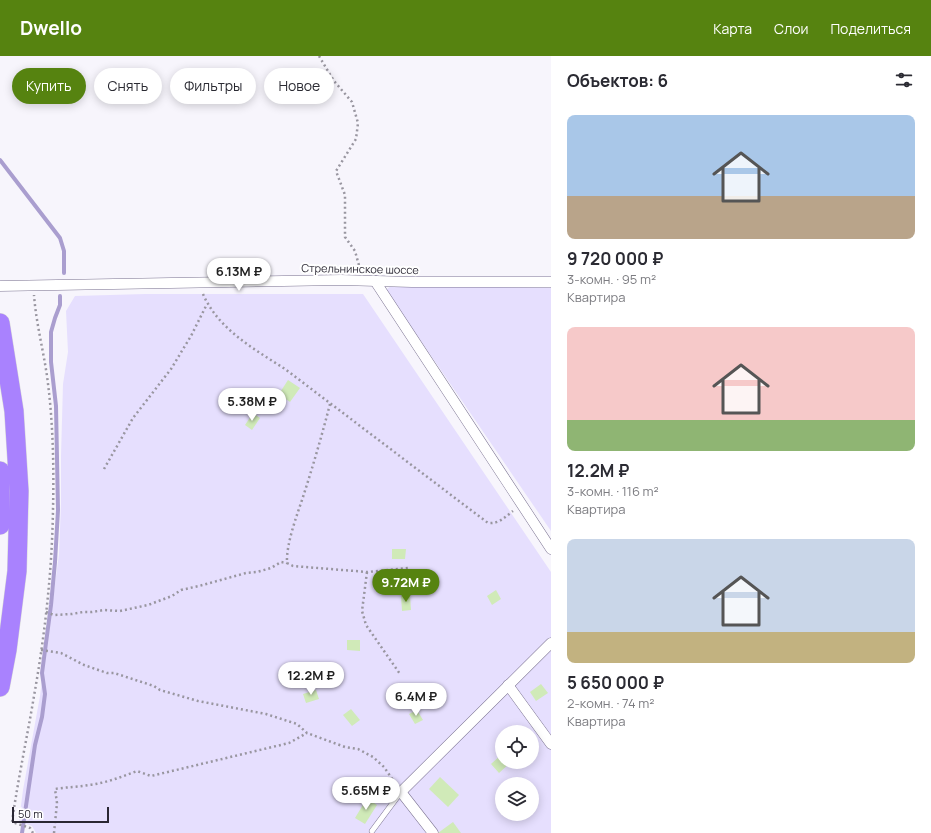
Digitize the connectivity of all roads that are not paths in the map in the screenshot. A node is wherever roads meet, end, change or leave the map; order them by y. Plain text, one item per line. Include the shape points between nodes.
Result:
1 (375, 281) junction
2 (551, 282) edge
3 (0, 286) edge
4 (0, 323) edge
5 (0, 471) edge
6 (0, 526) edge
7 (551, 549) edge
8 (551, 643) edge
9 (508, 685) junction
10 (0, 687) edge
11 (551, 744) edge
12 (400, 792) junction
13 (372, 831) dead end
14 (433, 833) edge

1 - 2 street, Стрельнинское шоссе
1 - 3 street, Стрельнинское шоссе
1 - 7 street
4 - 10 highway via 14,411 19,491 17,571
5 - 6 highway
8 - 9 street
9 - 11 street
9 - 12 street
12 - 13 lane
12 - 14 street

